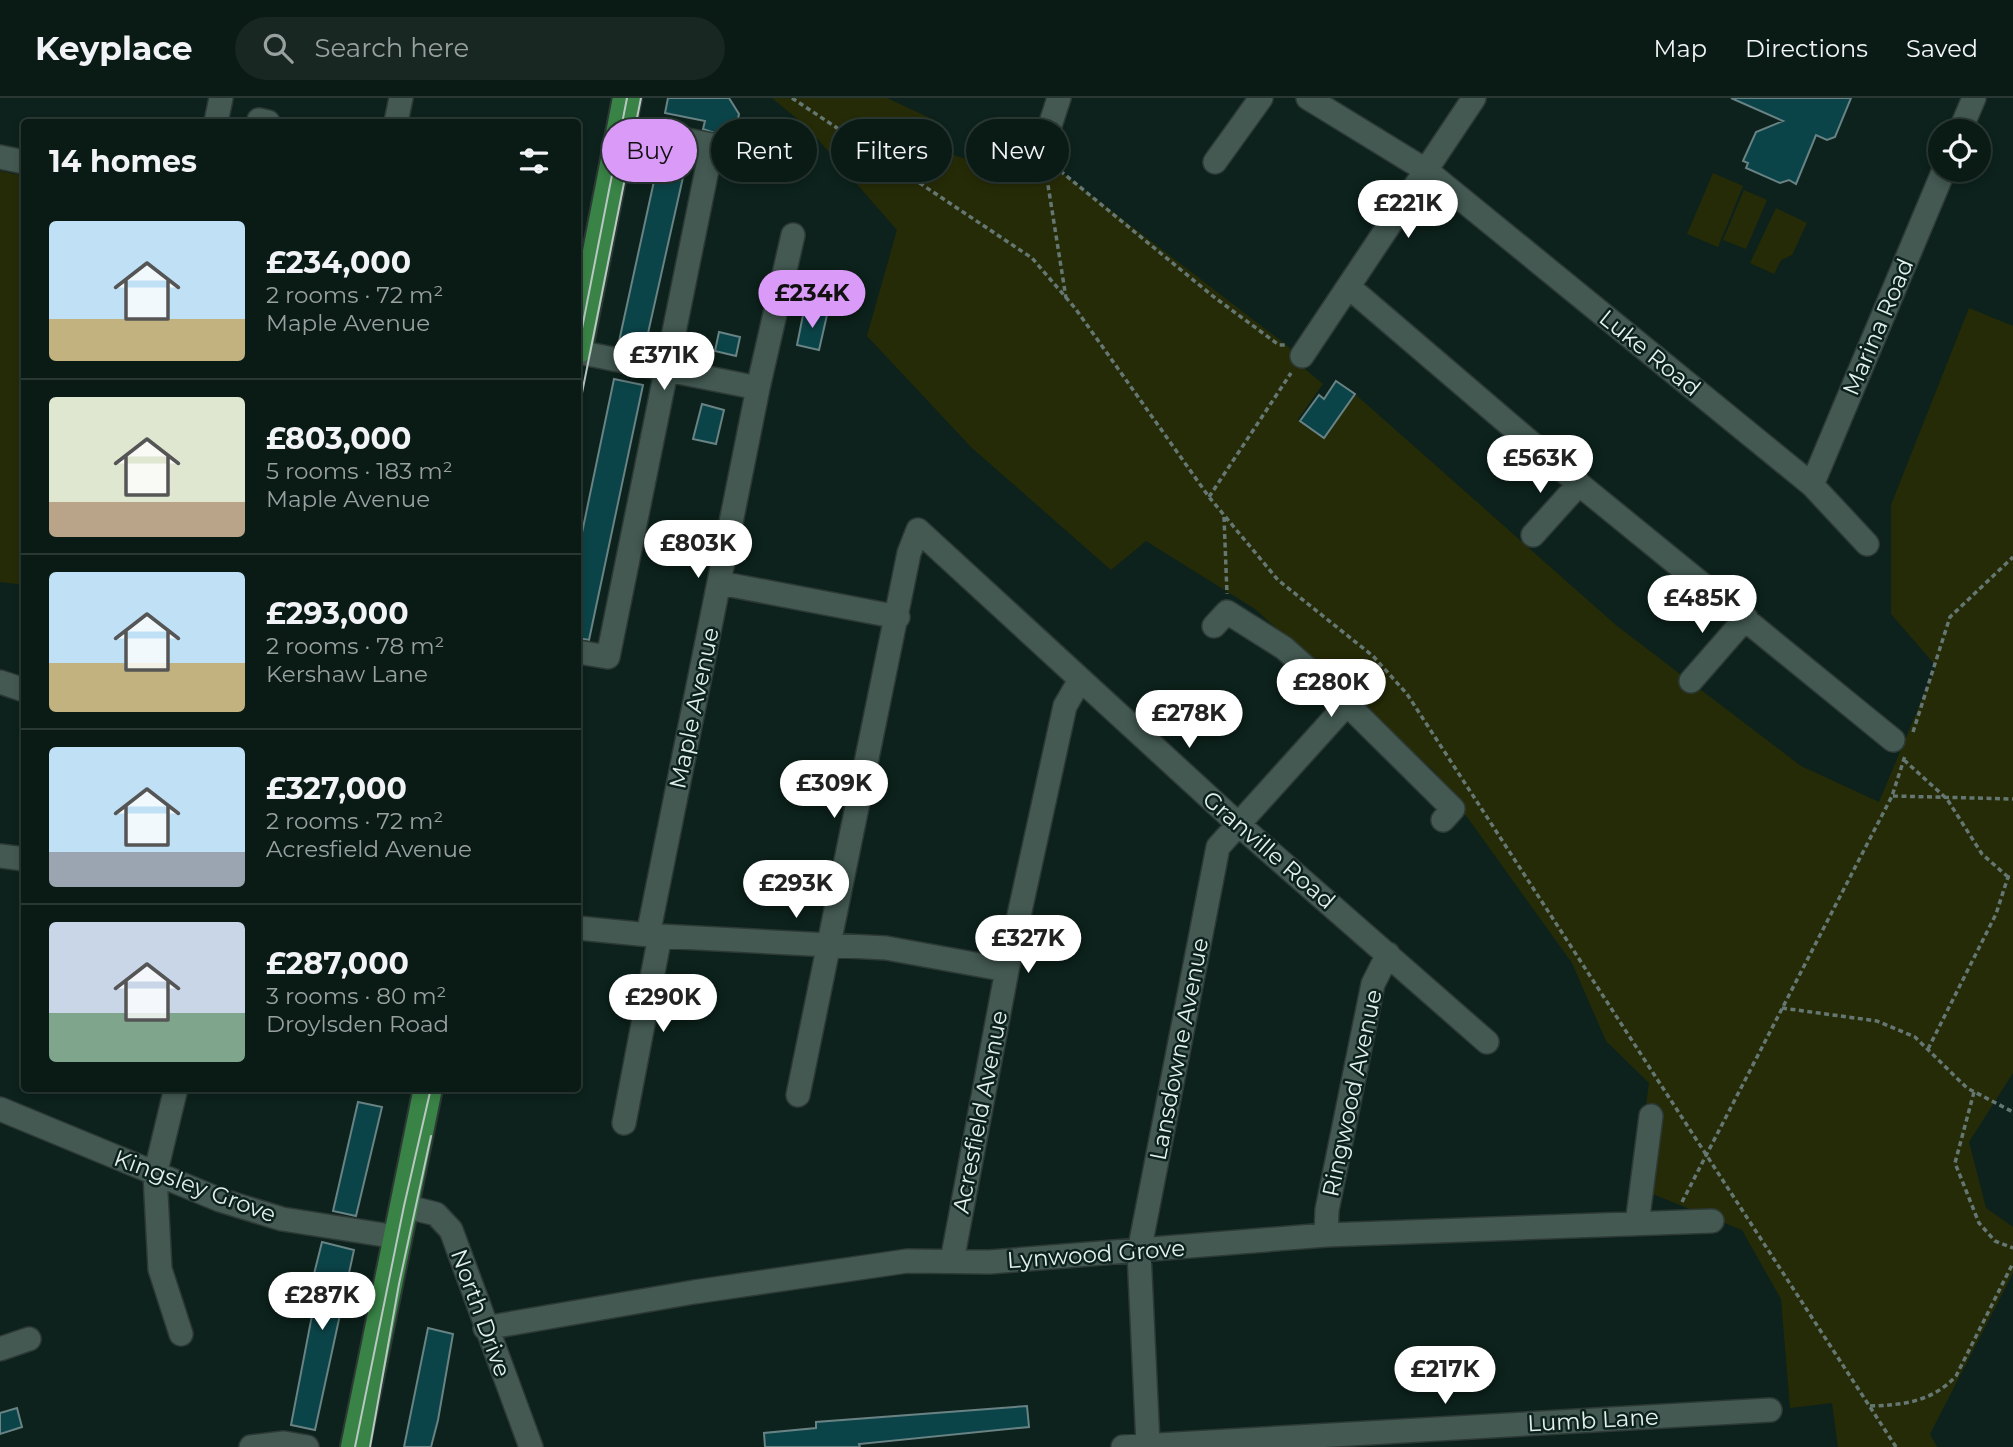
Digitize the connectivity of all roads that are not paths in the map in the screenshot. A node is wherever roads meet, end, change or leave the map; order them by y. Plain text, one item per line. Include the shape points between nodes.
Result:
1 (221, 98) edge
2 (401, 98) edge
3 (627, 98) edge
4 (1059, 98) edge
5 (1261, 98) edge
6 (1308, 98) edge
7 (1474, 98) edge
8 (1974, 98) edge
9 (217, 119) edge
10 (397, 119) edge
11 (623, 119) edge
12 (1053, 119) edge
13 (1965, 119) edge
14 (697, 142) edge
15 (0, 157) edge
16 (21, 161) edge
17 (1215, 162) dead end
18 (1427, 172) junction
19 (611, 182) edge
20 (1939, 182) edge
21 (793, 235) dead end
22 (1350, 288) junction
23 (581, 336) edge
24 (581, 352) edge
25 (1302, 356) road end
26 (668, 370) junction
27 (758, 388) junction
28 (1579, 484) junction
29 (1812, 485) junction
30 (1533, 535) dead end
31 (1867, 544) dead end
32 (720, 583) junction
33 (898, 617) junction
34 (1746, 618) junction
35 (1221, 619) road end
36 (581, 652) edge
37 (1080, 680) junction
38 (0, 681) edge
39 (1691, 681) dead end
40 (21, 689) edge
41 (1347, 704) junction
42 (1904, 745) road end
43 (1443, 820) dead end
44 (1237, 823) junction
45 (0, 856) edge
46 (21, 859) edge
47 (581, 928) edge
48 (654, 935) junction
49 (831, 944) junction
50 (1388, 954) junction
51 (1007, 970) junction
52 (1487, 1042) dead end
53 (175, 1092) edge
54 (427, 1092) edge
55 (798, 1095) dead end
56 (0, 1109) edge
57 (1651, 1116) dead end
58 (624, 1123) dead end
59 (155, 1175) junction
60 (404, 1206) junction
61 (1712, 1221) dead end
62 (1637, 1224) junction
63 (1326, 1235) junction
64 (397, 1237) junction
65 (1139, 1252) junction
66 (952, 1261) junction
67 (485, 1328) junction
68 (181, 1334) dead end
69 (29, 1339) dead end
70 (0, 1349) edge
71 (1770, 1410) dead end
72 (1354, 1440) edge
73 (1148, 1444) junction
74 (251, 1447) edge
75 (307, 1447) edge
76 (355, 1447) edge
77 (531, 1447) edge
78 (1123, 1447) edge

1 - 9 street
2 - 10 street
3 - 11 main road
4 - 12 street
5 - 17 street
6 - 18 street, Luke Road
7 - 18 street
8 - 13 street
14 - 26 street via 712,145
15 - 16 street
18 - 22 street
18 - 29 street, Luke Road
19 - 23 main road
20 - 29 street, Marina Road
21 - 27 street, Maple Avenue
22 - 25 street
22 - 28 street
24 - 26 street
26 - 27 street
26 - 36 street via 608,657
27 - 32 street, Maple Avenue
28 - 30 street
28 - 34 street
29 - 31 street, Luke Road
32 - 33 street
32 - 48 street, Maple Avenue
33 - 37 street, Granville Road via 909,553 918,530
33 - 49 street
34 - 39 street
34 - 42 street
35 - 41 street via 1284,648
37 - 44 street, Granville Road
37 - 51 street, Acresfield Avenue via 1065,706
38 - 40 street
41 - 43 street via 1452,808
41 - 44 street, Lansdowne Avenue
44 - 50 street, Granville Road
44 - 65 street, Lansdowne Avenue via 1218,847
45 - 46 street
47 - 48 street
48 - 49 street
48 - 58 street, Maple Avenue
49 - 51 street via 886,948
49 - 55 street
50 - 52 street, Granville Road
50 - 63 street, Ringwood Avenue via 1373,984 1327,1210
51 - 66 street, Acresfield Avenue
53 - 59 street
54 - 60 main road
56 - 59 street, Kingsley Grove
57 - 62 street
59 - 64 street, Kingsley Grove via 282,1219
59 - 68 street via 160,1269
60 - 64 main road
60 - 67 street, North Drive via 436,1214 451,1230
61 - 62 street, Lynwood Grove
62 - 63 street, Lynwood Grove
63 - 65 street, Lynwood Grove
64 - 76 main road
65 - 66 street, Lynwood Grove
65 - 73 street, Lansdowne Avenue
66 - 67 street, Lynwood Grove via 907,1261
67 - 77 street, North Drive
69 - 70 street
71 - 72 street, Lumb Lane
72 - 73 street, Lumb Lane
73 - 78 street, Lumb Lane
74 - 75 street via 284,1443

